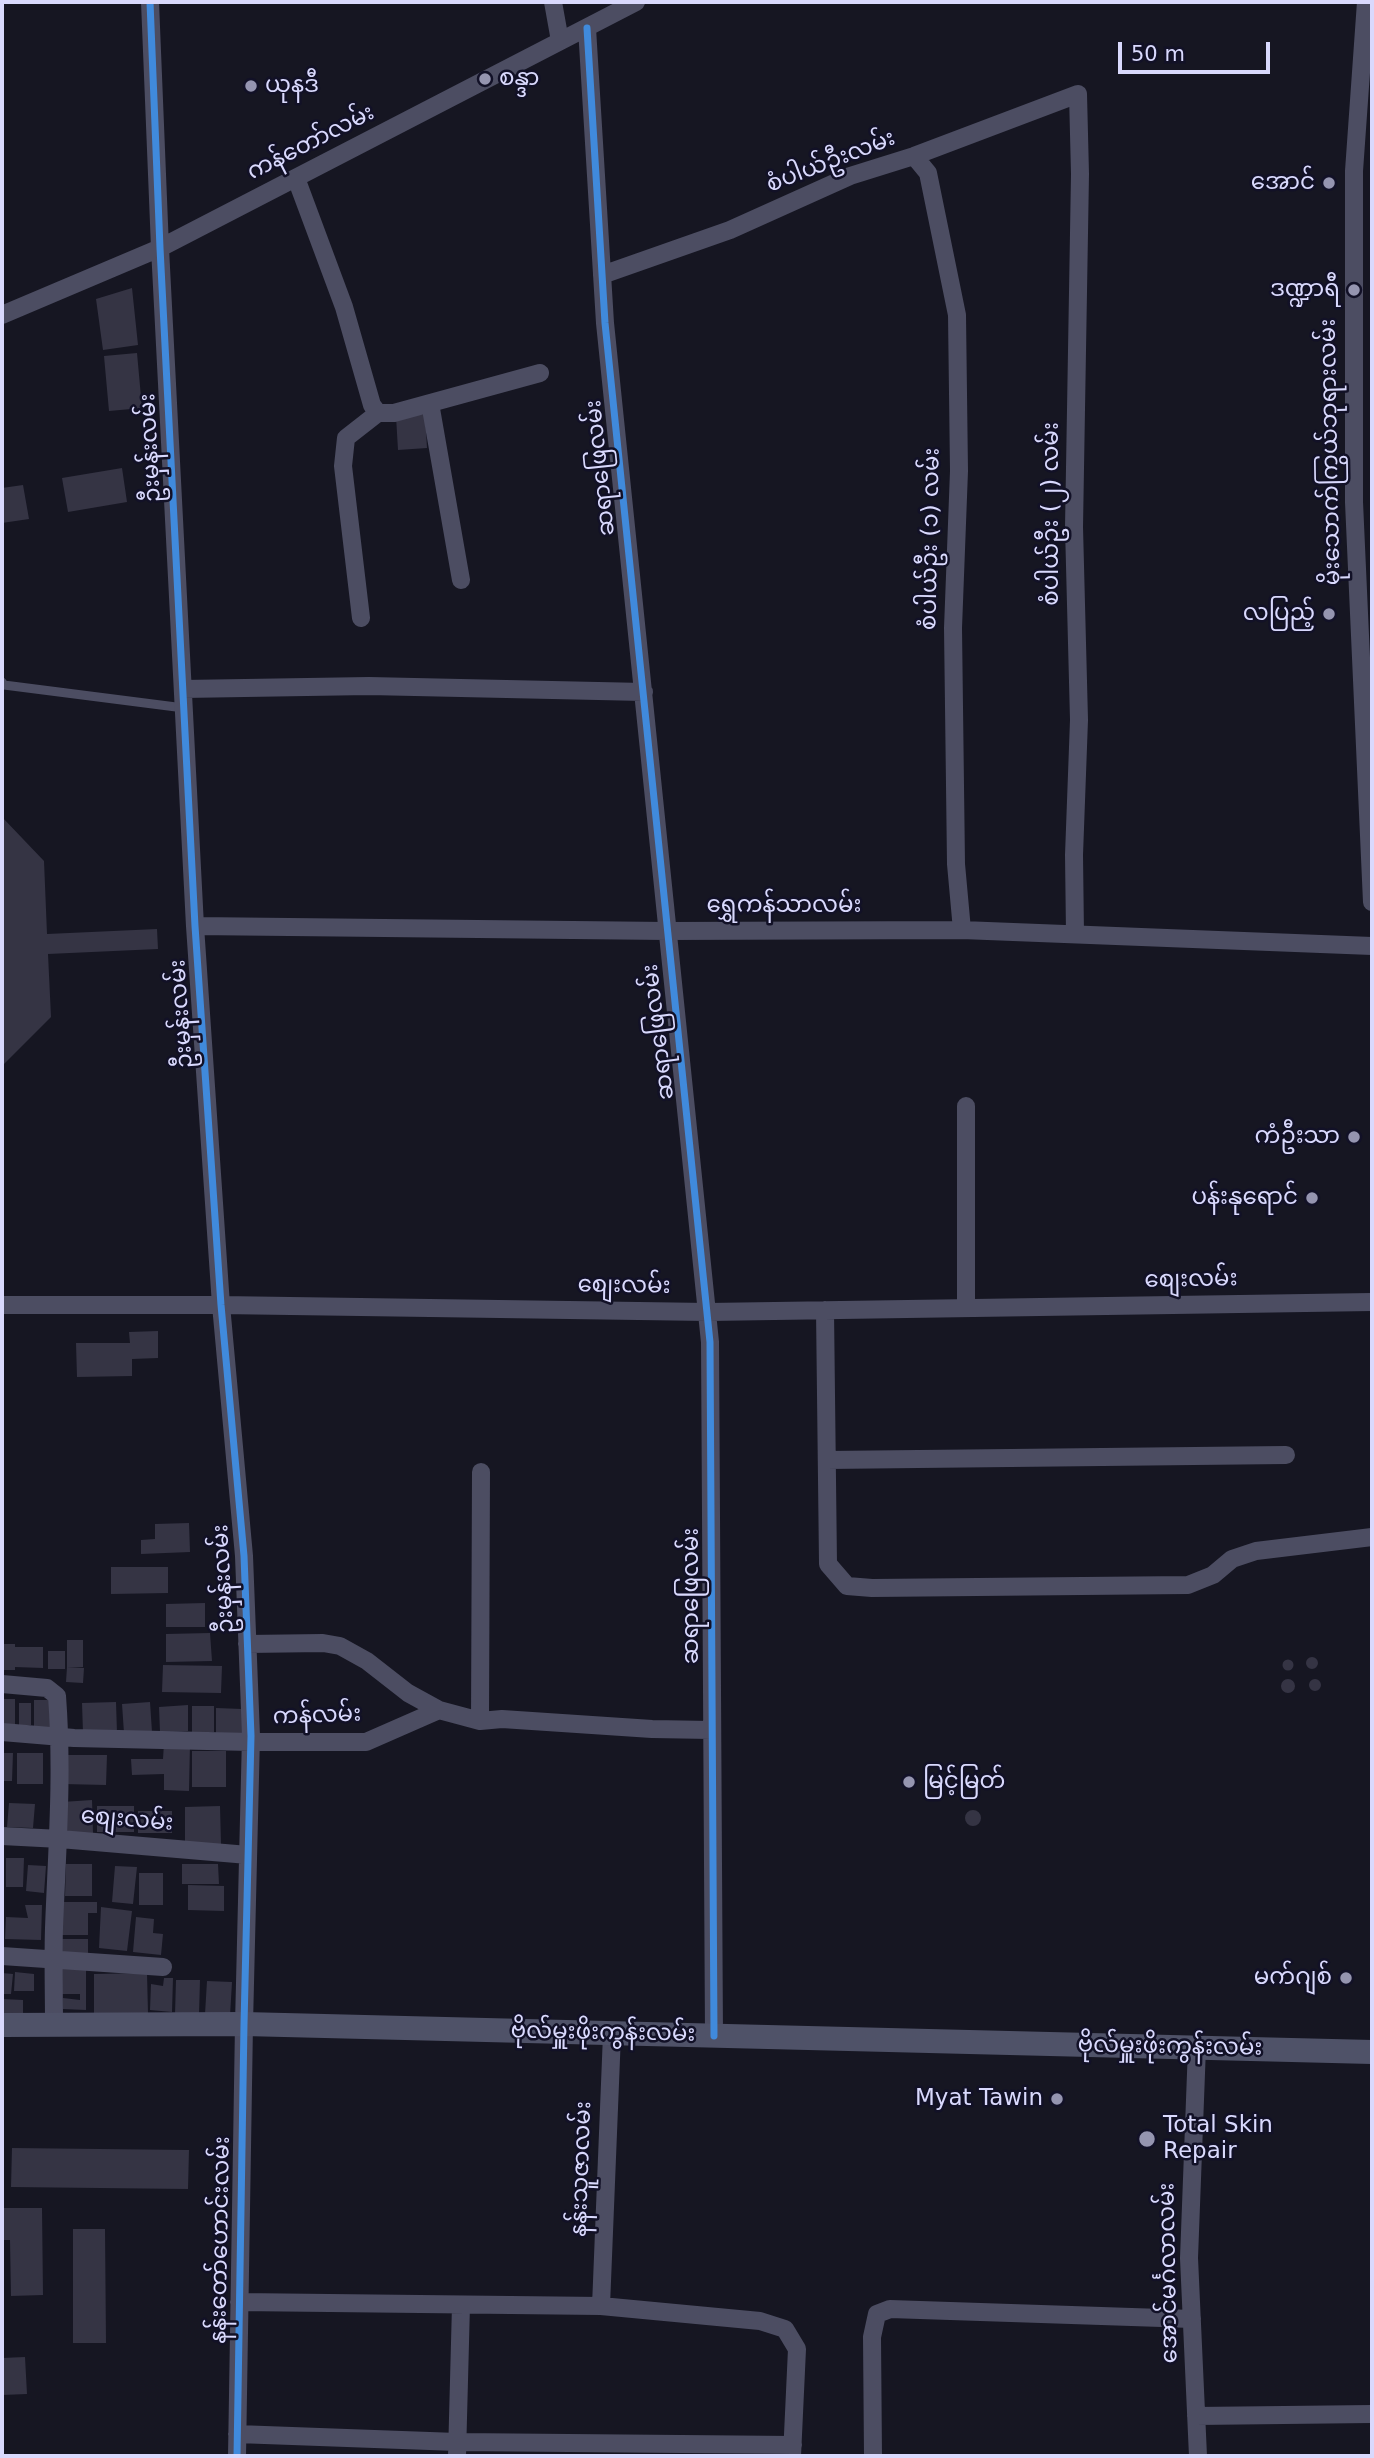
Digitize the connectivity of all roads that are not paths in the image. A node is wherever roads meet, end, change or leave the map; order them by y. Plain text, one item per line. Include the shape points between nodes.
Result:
1 (150, 2) edge
2 (553, 2) edge
3 (636, 2) edge
4 (1366, 2) edge
5 (587, 27) junction
6 (560, 41) junction
7 (1078, 94) joint
8 (914, 156) junction
9 (296, 178) junction
10 (160, 248) junction
11 (602, 275) junction
12 (2, 315) edge
13 (540, 373) dead end
14 (430, 403) junction
15 (378, 413) junction
16 (461, 580) dead end
17 (361, 618) dead end
18 (2, 682) edge
19 (183, 690) junction
20 (644, 692) junction
21 (184, 708) junction
22 (1372, 902) edge
23 (195, 926) junction
24 (962, 930) junction
25 (667, 931) junction
26 (1075, 934) junction
27 (1372, 946) edge
28 (966, 1106) dead end
29 (1372, 1302) edge
30 (2, 1305) edge
31 (220, 1305) junction
32 (966, 1308) junction
33 (825, 1310) junction
34 (708, 1312) junction
35 (1286, 1455) dead end
36 (827, 1460) junction
37 (481, 1472) dead end
38 (1372, 1537) edge
39 (247, 1644) junction
40 (2, 1684) edge
41 (439, 1710) junction
42 (480, 1721) junction
43 (711, 1730) junction
44 (2, 1732) edge
45 (60, 1736) junction
46 (251, 1742) junction
47 (2, 1836) edge
48 (60, 1839) junction
49 (248, 1855) junction
50 (2, 1956) edge
51 (54, 1958) junction
52 (163, 1967) dead end
53 (244, 2024) junction
54 (2, 2025) edge
55 (54, 2025) junction
56 (612, 2034) junction
57 (714, 2036) junction
58 (1197, 2048) junction
59 (1372, 2052) edge
60 (239, 2302) junction
61 (461, 2305) junction
62 (601, 2306) junction
63 (1192, 2319) junction
64 (1372, 2414) edge
65 (1196, 2416) junction
66 (237, 2434) junction
67 (457, 2449) edge
68 (792, 2451) edge
69 (237, 2456) edge
70 (873, 2456) edge
71 (1198, 2456) edge

1 - 10 street, ဦးမှန်းလမ်း
2 - 6 street
3 - 5 street, ကန်တော်လမ်း
4 - 22 street, မိုးသောက်ကြွယ်ဘုရားလမ်း via 1354,171 1353,502
5 - 6 street, ကန်တော်လမ်း
5 - 11 street, ဆရာဖြေလမ်း
6 - 9 street, ကန်တော်လမ်း
7 - 8 street, စံပါယ်ဦးလမ်း
7 - 26 street, စံပါယ်ဦး (၂) လမ်း
8 - 11 street, စံပါယ်ဦးလမ်း via 850,176 730,230
8 - 24 street, စံပါယ်ဦး (၁) လမ်း via 929,173 957,315 953,628
9 - 10 street, ကန်တော်လမ်း
9 - 15 street
10 - 12 street, ကန်တော်လမ်း
10 - 19 street, ဦးမှန်းလမ်း
11 - 20 street, ဆရာဖြေလမ်း
13 - 14 street
14 - 15 street
14 - 16 street
15 - 17 street via 346,438 342,466
18 - 21 lane
19 - 20 street via 369,686
19 - 21 street, ဦးမှန်းလမ်း
20 - 25 street, ဆရာဖြေလမ်း
21 - 23 street, ဦးမှန်းလမ်း
23 - 25 street, ‌ရွှေကန်သာလမ်း
23 - 31 street, ဦးမှန်းလမ်း
24 - 25 street, ‌ရွှေကန်သာလမ်း
24 - 26 street, ‌ရွှေကန်သာလမ်း
25 - 34 street, ဆရာဖြေလမ်း
26 - 27 street, ‌ရွှေကန်သာလမ်း
28 - 32 street
29 - 32 street, စျေးလမ်း
30 - 31 street, စျေးလမ်း
31 - 34 street, စျေးလမ်း
31 - 39 street, ဦးမှန်းလမ်း via 244,1556
32 - 33 street, စျေးလမ်း
33 - 34 street, စျေးလမ်း
33 - 36 street
34 - 43 street, ဆရာဖြေလမ်း
35 - 36 street
36 - 38 street via 828,1564 847,1586 1188,1586 1213,1575 1232,1559 1256,1551
37 - 42 street
39 - 41 street via 340,1646
39 - 46 street, ဦးမှန်းလမ်း
40 - 45 street via 47,1688 57,1696
41 - 42 street
41 - 46 street, ကန်လမ်း via 366,1742
42 - 43 street
43 - 57 street, ဆရာဖြေလမ်း
44 - 45 street, ကန်လမ်း
45 - 46 street, ကန်လမ်း
45 - 48 street
46 - 49 street, ဦးမှန်းလမ်း
47 - 48 street, စျေးလမ်း
48 - 49 street, စျေးလမ်း
48 - 51 street
49 - 53 street, ဦးမှန်းလမ်း
50 - 51 street
51 - 52 street
51 - 55 street
53 - 55 street, ဗိုလ်မှူးဖိုးကွန်းလမ်း
53 - 56 street, ဗိုလ်မှူးဖိုးကွန်းလမ်း
53 - 60 street, နန်းတော်ဟောင်းလမ်း
54 - 55 street, ဗိုလ်မှူးဖိုးကွန်းလမ်း
56 - 57 street, ဗိုလ်မှူးဖိုးကွန်းလမ်း
56 - 62 street, နန်းသူဇာလမ်း
57 - 58 street, ဗိုလ်မှူးဖိုးကွန်းလမ်း
58 - 59 street, ဗိုလ်မှူးဖိုးကွန်းလမ်း
58 - 63 street, အောင်မင်္ဂလာလမ်း via 1189,2258
60 - 61 street
60 - 66 street, နန်းတော်ဟောင်းလမ်း
61 - 62 street
61 - 67 street
62 - 68 street via 760,2321 785,2329 797,2349
63 - 65 street, အောင်မင်္ဂလာလမ်း
63 - 70 street via 890,2309 877,2314 872,2337
64 - 65 street
65 - 71 street, အောင်မင်္ဂလာလမ်း
66 - 67 street
66 - 69 street, နန်းတော်ဟောင်းလမ်း
67 - 68 street

